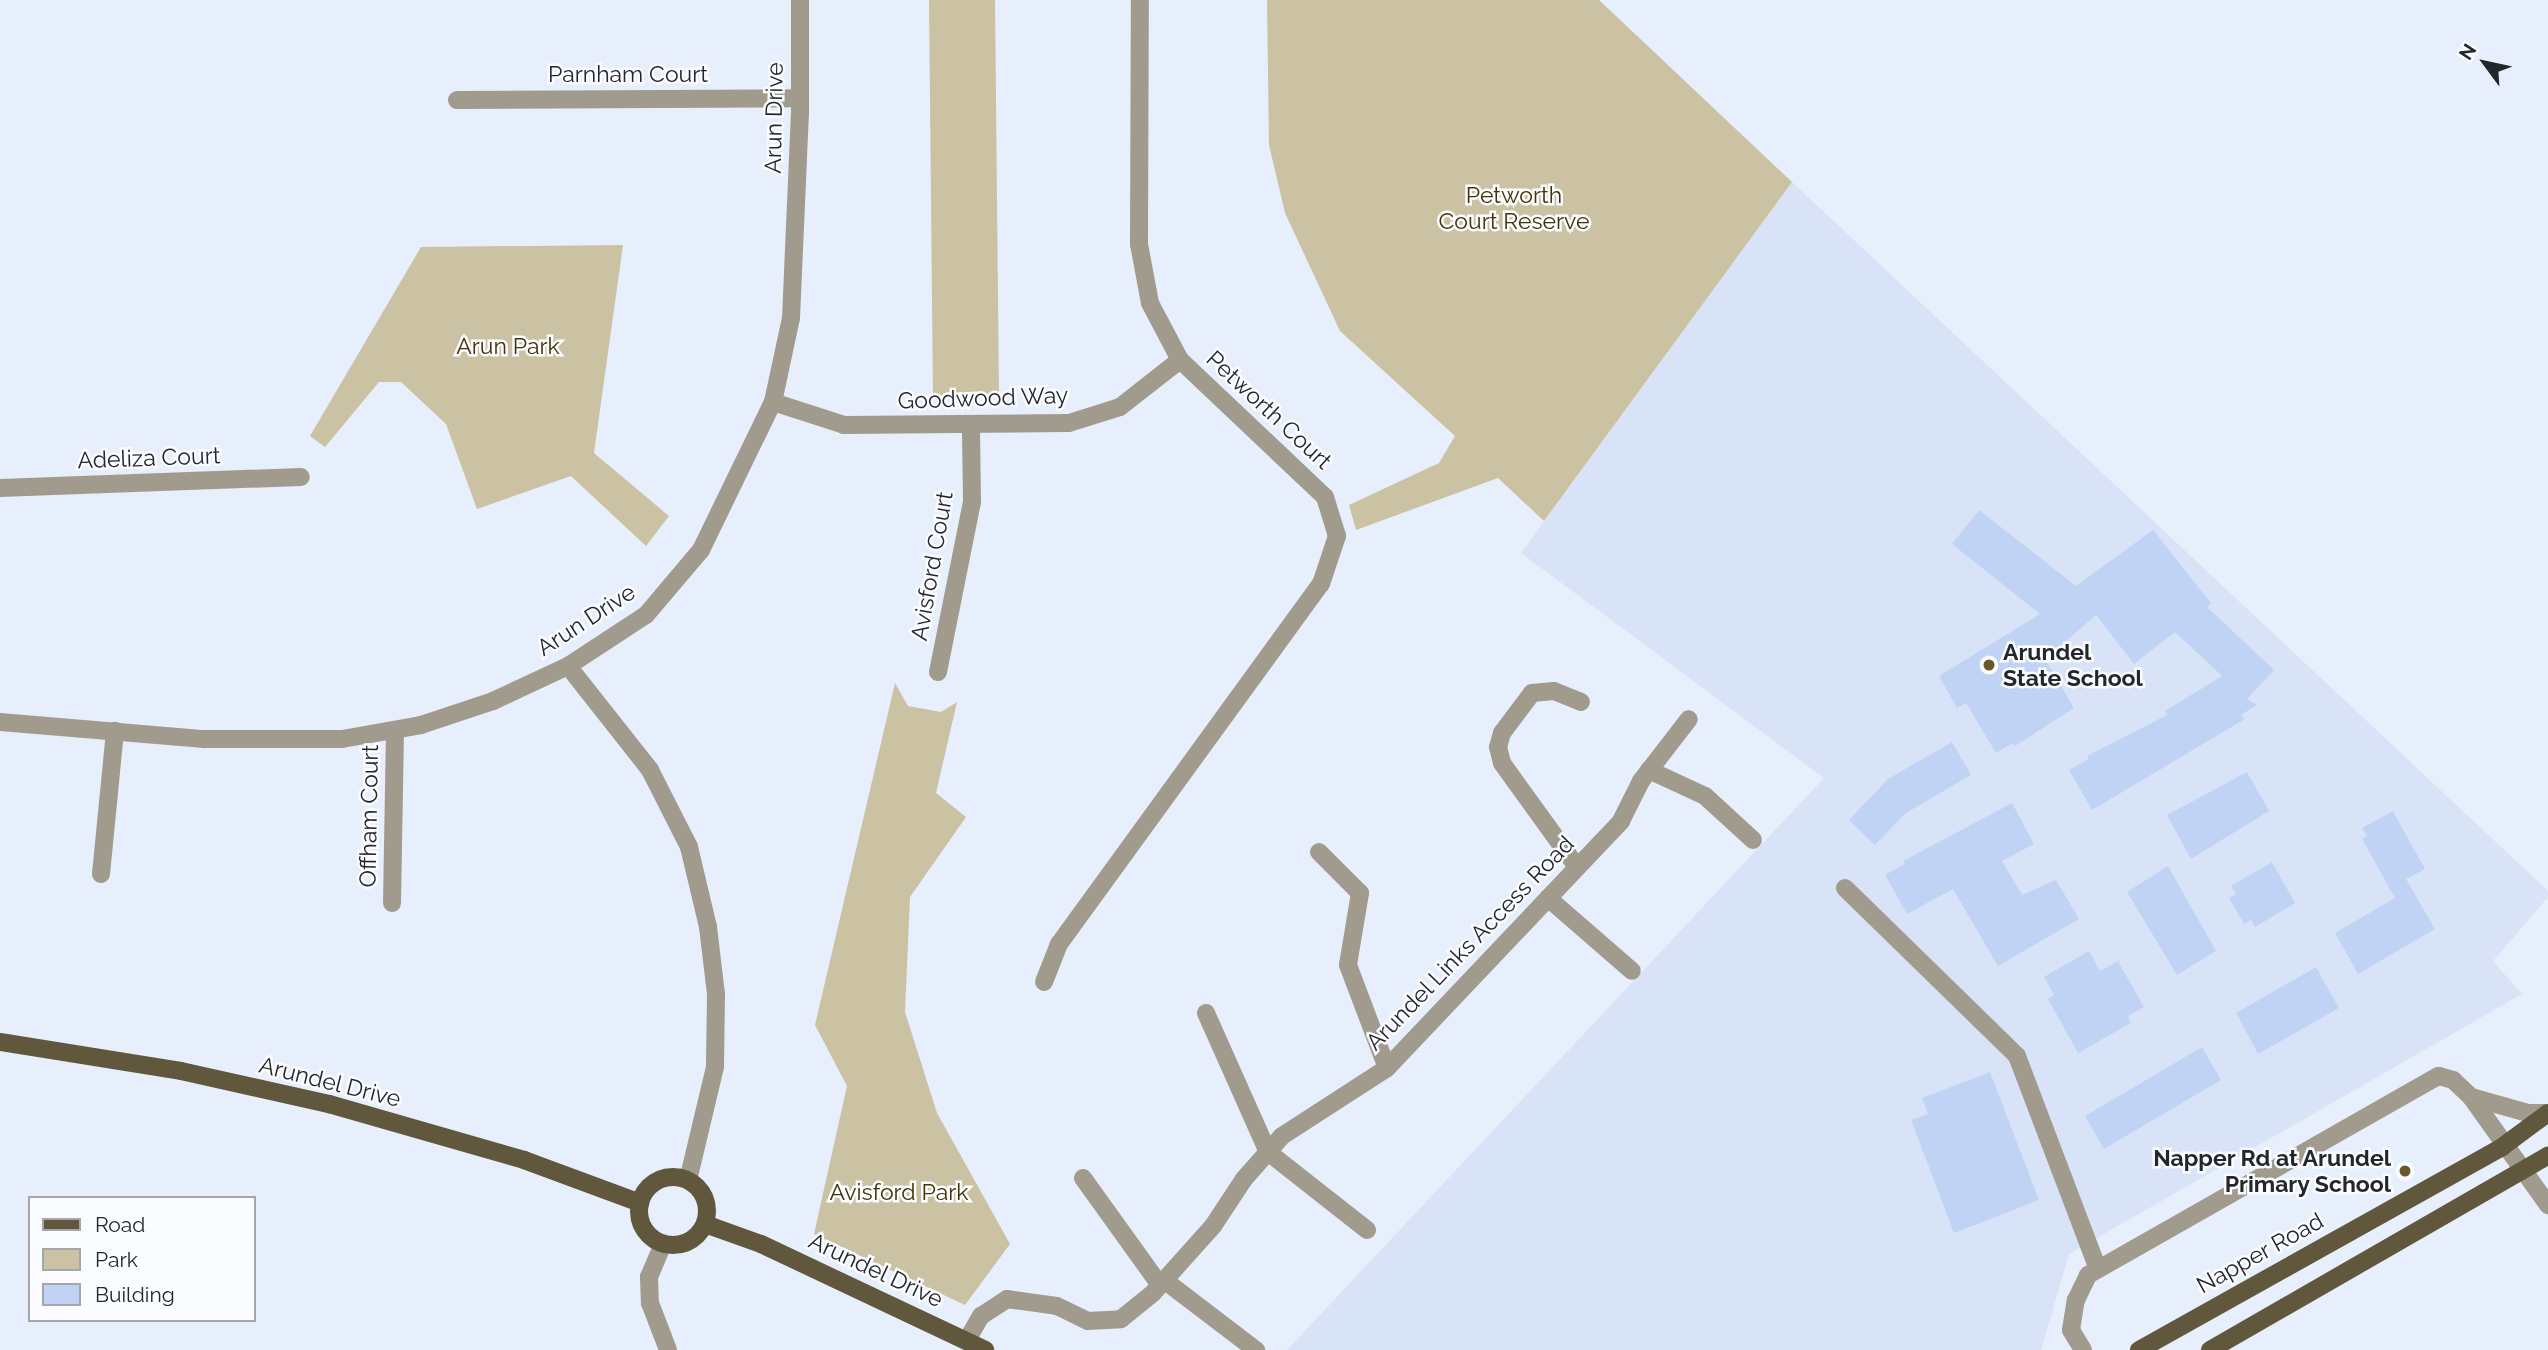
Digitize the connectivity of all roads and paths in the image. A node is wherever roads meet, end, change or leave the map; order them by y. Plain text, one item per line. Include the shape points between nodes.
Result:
1 (800, 0) edge
2 (1140, 0) edge
3 (800, 98) junction
4 (457, 100) dead end
5 (1180, 360) junction
6 (773, 402) junction
7 (971, 426) junction
8 (301, 477) dead end
9 (0, 488) edge
10 (568, 666) junction
11 (938, 671) dead end
12 (1581, 702) dead end
13 (1689, 719) dead end
14 (0, 722) edge
15 (395, 730) junction
16 (115, 732) junction
17 (1648, 770) junction
18 (1753, 840) dead end
19 (1319, 852) dead end
20 (1577, 867) junction
21 (101, 874) dead end
22 (1845, 888) dead end
23 (1548, 898) junction
24 (392, 903) dead end
25 (1632, 971) dead end
26 (1044, 982) dead end
27 (1206, 1013) dead end
28 (0, 1042) edge
29 (1387, 1069) junction
30 (2471, 1097) junction
31 (2547, 1113) edge
32 (2502, 1147) junction
33 (1268, 1152) junction
34 (2548, 1156) edge
35 (2522, 1173) junction
36 (1083, 1178) dead end
37 (688, 1180) junction
38 (640, 1203) junction
39 (2548, 1205) edge
40 (705, 1224) junction
41 (1367, 1230) dead end
42 (663, 1244) junction
43 (2098, 1269) junction
44 (1162, 1283) junction
45 (967, 1340) junction
46 (668, 1350) edge
47 (985, 1350) edge
48 (1256, 1350) edge
49 (2082, 1350) edge
50 (2139, 1350) edge
51 (2210, 1350) edge

1 - 3 street, Arun Drive
2 - 5 street, Petworth Court via 1139,244 1150,303
3 - 4 street, Parnham Court
3 - 6 street, Arun Drive via 791,318
5 - 7 street, Goodwood Way via 1120,407 1069,423
5 - 26 street, Petworth Court via 1325,497 1337,536 1321,584 1059,944
6 - 7 street, Goodwood Way via 844,425
6 - 10 street, Arun Drive via 701,550 646,615
7 - 11 street, Avisford Court via 972,502
8 - 9 street, Adeliza Court
10 - 15 street, Arun Drive via 493,701
10 - 37 street via 650,770 689,847 716,994 715,1055
12 - 20 street via 1554,691 1532,692 1502,733 1498,747 1502,763
13 - 17 street, Arundel Links Access Road
14 - 16 street, Arun Drive
15 - 16 street, Arun Drive via 342,739 204,739
15 - 24 street, Offham Court
16 - 21 street
17 - 18 street via 1705,796
17 - 20 street, Arundel Links Access Road via 1620,821
19 - 29 street via 1360,892 1348,965
20 - 23 street, Arundel Links Access Road
22 - 43 street via 2017,1056
23 - 25 street
23 - 29 street, Arundel Links Access Road
27 - 33 street
28 - 38 main road, Arundel Drive via 181,1071 329,1104 524,1160
29 - 33 street, Arundel Links Access Road via 1282,1136
30 - 31 street via 2528,1114
30 - 32 street
30 - 43 street via 2453,1080 2439,1076
31 - 32 main road, Napper Road
32 - 35 street
32 - 50 main road, Napper Road
33 - 41 street
33 - 44 street, Arundel Links Access Road via 1213,1226
34 - 35 main road
35 - 39 street
35 - 51 main road
36 - 44 street
37 - 38 main road via 664,1178
37 - 40 main road via 705,1199
38 - 42 main road via 643,1228
40 - 42 main road via 688,1242
40 - 45 main road, Arundel Drive via 761,1244
42 - 46 street via 649,1277 650,1303
43 - 49 street via 2088,1275 2076,1300 2071,1330
44 - 45 street, Arundel Links Access Road via 1121,1319 1088,1321 1057,1306 1007,1298 981,1316
44 - 48 street
45 - 47 main road, Arundel Drive

